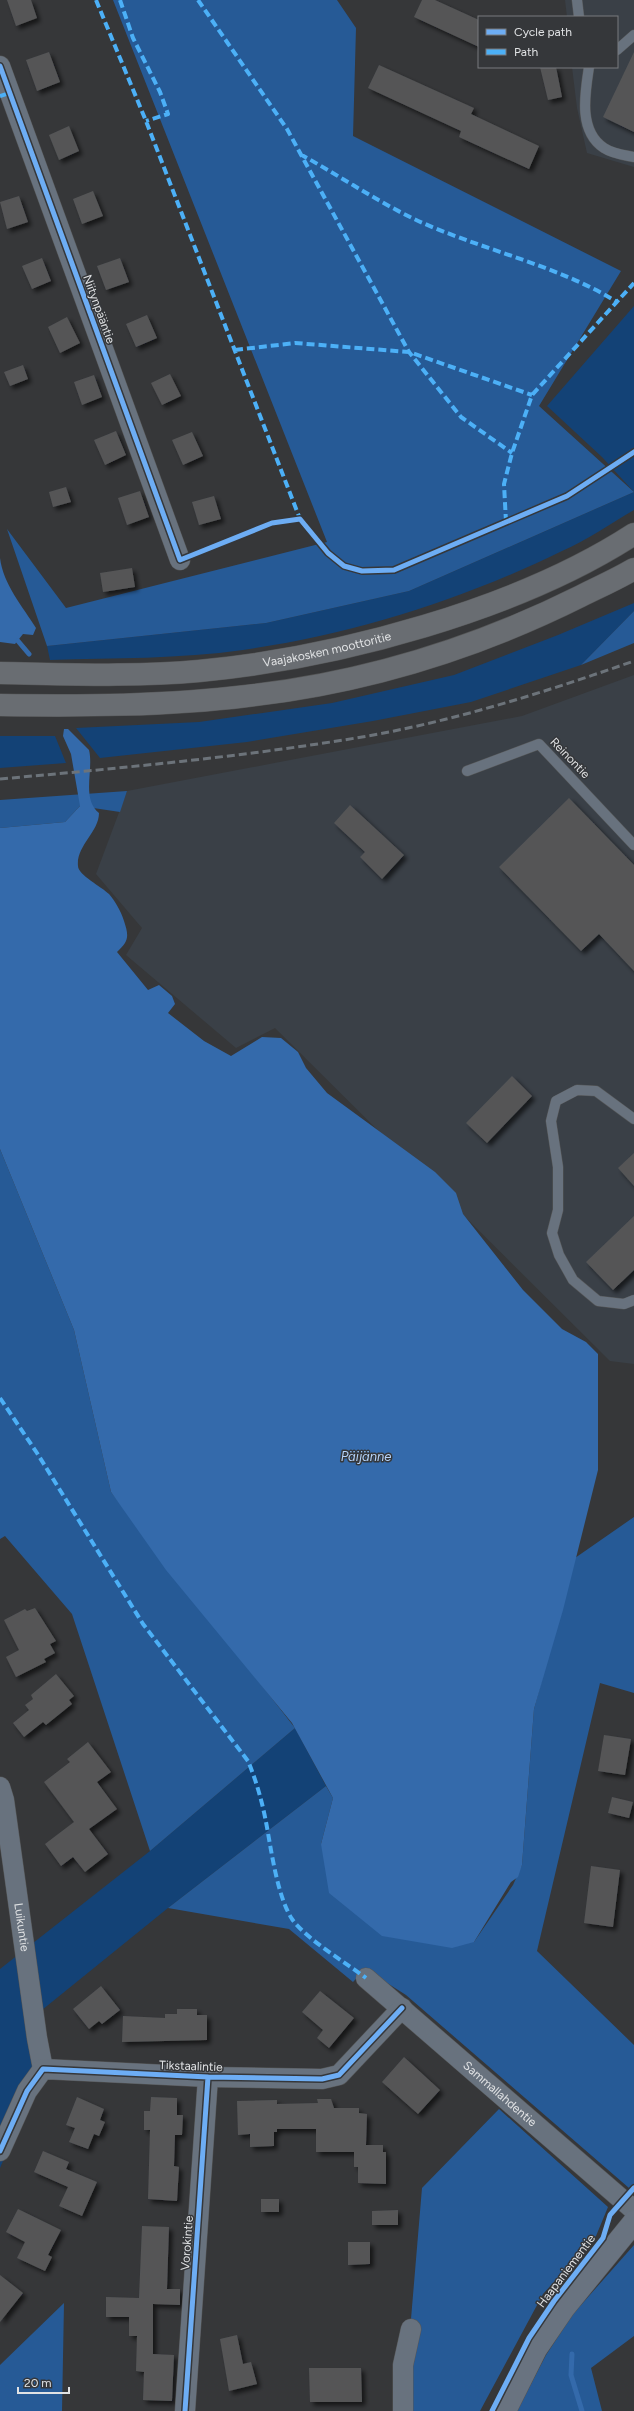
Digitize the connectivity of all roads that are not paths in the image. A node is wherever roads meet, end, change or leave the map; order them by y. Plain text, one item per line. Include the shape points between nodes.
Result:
1 (577, 0) edge
2 (579, 16) edge
3 (634, 36) edge
4 (618, 49) edge
5 (0, 66) edge
6 (589, 68) edge
7 (634, 157) edge
8 (634, 534) edge
9 (180, 560) dead end
10 (634, 569) edge
11 (0, 673) edge
12 (0, 705) edge
13 (467, 771) dead end
14 (634, 845) edge
15 (634, 1119) edge
16 (634, 1300) edge
17 (0, 1787) edge
18 (366, 1978) dead end
19 (402, 2008) junction
20 (43, 2069) junction
21 (208, 2077) junction
22 (0, 2151) edge
23 (634, 2210) edge
24 (634, 2222) edge
25 (411, 2329) dead end
26 (186, 2411) edge
27 (402, 2411) edge
28 (505, 2411) edge

1 - 2 lane
3 - 4 lane
5 - 9 street, Niitynpääntie
6 - 7 lane via 585,106 592,137 604,148
8 - 11 highway, Vaajakosken moottoritie via 552,578 498,601 403,631 300,657 198,671 118,675
10 - 12 highway via 499,634 418,661 367,674 241,697 107,704
13 - 14 lane, Reinontie via 539,744
15 - 16 lane via 596,1091 577,1090 556,1101 551,1120 558,1167 558,1210 552,1232 559,1254 573,1280 598,1301 624,1304
17 - 20 street, Luikuntie
18 - 19 street, Sammallahdentie
19 - 21 street, Tikstaalintie via 339,2075 322,2079
19 - 23 street, Sammallahdentie
20 - 21 street, Tikstaalintie
20 - 22 street via 27,2091
21 - 26 street, Vorokintie
24 - 28 street, Haapaniementie via 564,2308 536,2349
25 - 27 street via 403,2365

